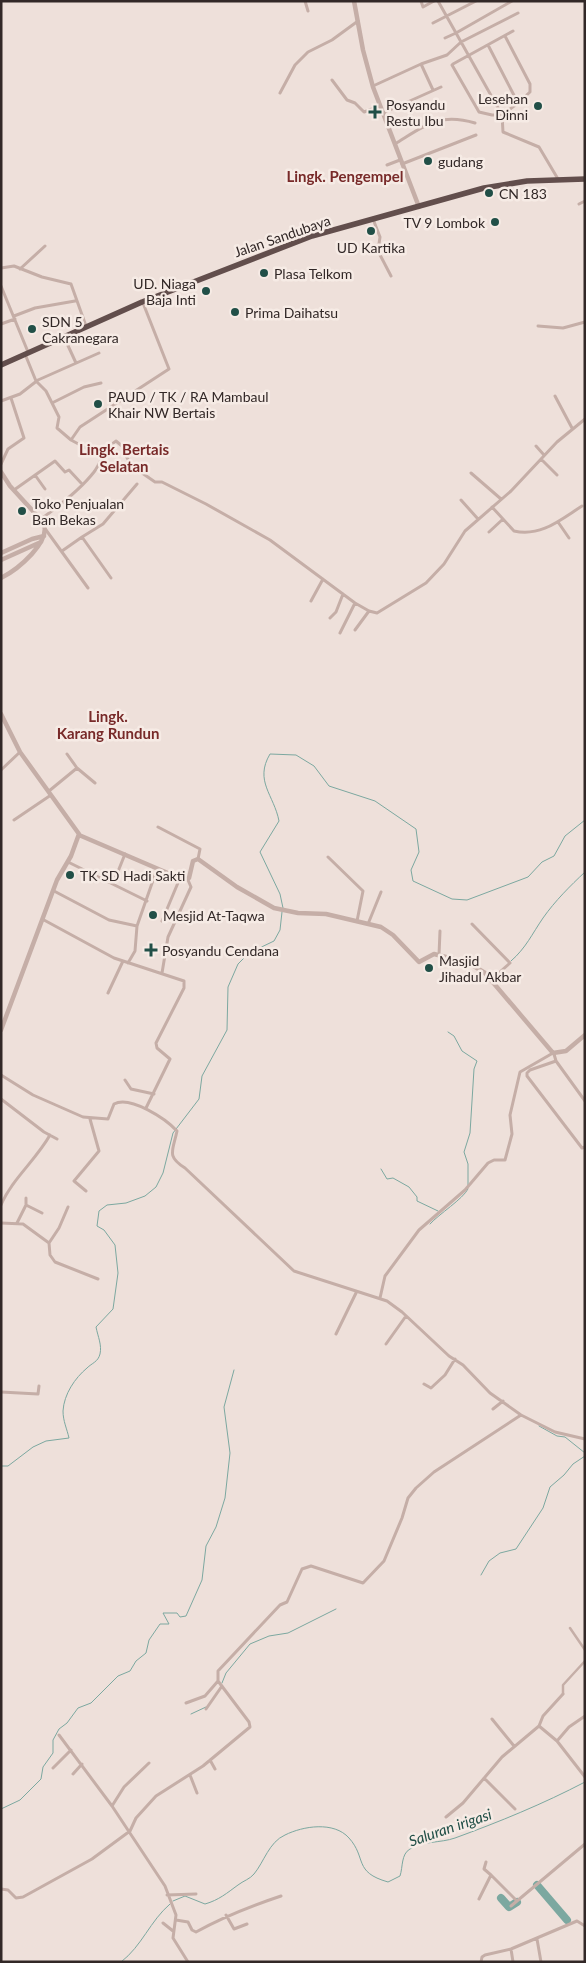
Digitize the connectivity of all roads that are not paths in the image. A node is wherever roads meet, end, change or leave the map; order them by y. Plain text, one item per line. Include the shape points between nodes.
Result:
1 (305, 1) edge
2 (354, 1) edge
3 (421, 1) edge
4 (434, 1) edge
5 (438, 1) edge
6 (476, 1) edge
7 (512, 1) edge
8 (308, 11) dead end
9 (518, 12) dead end
10 (446, 16) junction
11 (358, 21) junction
12 (433, 23) dead end
13 (513, 31) dead end
14 (456, 33) junction
15 (505, 36) junction
16 (445, 38) dead end
17 (461, 42) junction
18 (488, 45) junction
19 (469, 56) junction
20 (421, 64) junction
21 (333, 81) dead end
22 (373, 87) junction
23 (441, 87) dead end
24 (433, 90) junction
25 (280, 93) dead end
26 (518, 103) junction
27 (380, 106) junction
28 (383, 113) junction
29 (502, 115) junction
30 (475, 123) dead end
31 (476, 135) dead end
32 (394, 144) junction
33 (401, 162) junction
34 (387, 166) dead end
35 (585, 179) edge
36 (558, 180) junction
37 (585, 201) edge
38 (579, 204) dead end
39 (418, 207) junction
40 (373, 219) junction
41 (45, 246) dead end
42 (1, 268) edge
43 (20, 269) junction
44 (391, 276) dead end
45 (1, 286) edge
46 (76, 301) junction
47 (142, 302) junction
48 (14, 317) junction
49 (585, 322) edge
50 (1, 324) edge
51 (538, 326) dead end
52 (86, 327) junction
53 (64, 337) junction
54 (26, 353) junction
55 (99, 353) dead end
56 (76, 363) junction
57 (1, 364) edge
58 (36, 381) junction
59 (100, 383) dead end
60 (555, 396) dead end
61 (11, 398) junction
62 (1, 401) edge
63 (52, 403) junction
64 (585, 419) edge
65 (572, 428) junction
66 (71, 440) junction
67 (536, 446) dead end
68 (101, 456) junction
69 (543, 457) junction
70 (1, 464) edge
71 (1, 472) edge
72 (471, 473) dead end
73 (35, 475) junction
74 (557, 475) dead end
75 (82, 484) junction
76 (137, 484) dead end
77 (45, 489) dead end
78 (14, 491) junction
79 (501, 499) junction
80 (461, 500) dead end
81 (582, 506) dead end
82 (492, 507) junction
83 (40, 519) junction
84 (478, 519) junction
85 (502, 519) junction
86 (558, 522) junction
87 (46, 530) junction
88 (489, 532) dead end
89 (82, 537) junction
90 (569, 538) dead end
91 (43, 539) junction
92 (62, 551) junction
93 (1, 553) edge
94 (1, 560) edge
95 (1, 578) edge
96 (111, 578) dead end
97 (323, 579) junction
98 (88, 588) dead end
99 (343, 594) junction
100 (311, 601) dead end
101 (355, 602) junction
102 (368, 612) junction
103 (330, 618) dead end
104 (355, 630) dead end
105 (340, 633) dead end
106 (1, 714) edge
107 (20, 752) junction
108 (66, 754) dead end
109 (77, 768) junction
110 (1, 770) edge
111 (95, 783) dead end
112 (50, 793) junction
113 (14, 820) dead end
114 (158, 827) dead end
115 (79, 835) junction
116 (125, 854) junction
117 (328, 856) dead end
118 (198, 859) junction
119 (68, 862) junction
120 (158, 868) junction
121 (180, 878) junction
122 (188, 880) junction
123 (113, 884) junction
124 (54, 891) junction
125 (382, 892) dead end
126 (147, 901) junction
127 (44, 920) junction
128 (162, 921) dead end
129 (357, 921) junction
130 (368, 924) junction
131 (472, 924) dead end
132 (137, 926) junction
133 (440, 930) dead end
134 (439, 955) junction
135 (123, 961) junction
136 (128, 963) junction
137 (162, 973) junction
138 (492, 979) junction
139 (108, 993) dead end
140 (1, 1030) edge
141 (585, 1035) edge
142 (553, 1054) junction
143 (556, 1061) junction
144 (1, 1075) edge
145 (124, 1080) dead end
146 (154, 1094) junction
147 (1, 1099) edge
148 (585, 1101) edge
149 (146, 1108) junction
150 (90, 1119) junction
151 (50, 1135) junction
152 (57, 1139) dead end
153 (585, 1146) edge
154 (86, 1190) dead end
155 (26, 1198) dead end
156 (1, 1205) edge
157 (26, 1205) junction
158 (68, 1207) dead end
159 (42, 1212) dead end
160 (1, 1222) edge
161 (17, 1224) junction
162 (48, 1243) junction
163 (98, 1279) dead end
164 (356, 1293) junction
165 (380, 1298) junction
166 (406, 1316) junction
167 (336, 1334) dead end
168 (386, 1344) dead end
169 (454, 1359) junction
170 (424, 1384) dead end
171 (39, 1386) dead end
172 (1, 1392) edge
173 (503, 1401) junction
174 (493, 1409) dead end
175 (521, 1415) junction
176 (585, 1439) edge
177 (570, 1628) dead end
178 (585, 1650) edge
179 (585, 1661) edge
180 (218, 1681) junction
181 (222, 1686) junction
182 (563, 1694) joint
183 (186, 1703) dead end
184 (206, 1709) dead end
185 (585, 1716) edge
186 (492, 1719) dead end
187 (539, 1726) junction
188 (58, 1734) dead end
189 (557, 1741) junction
190 (514, 1746) junction
191 (71, 1750) junction
192 (210, 1760) junction
193 (149, 1763) dead end
194 (82, 1764) junction
195 (54, 1768) dead end
196 (215, 1769) dead end
197 (73, 1774) dead end
198 (190, 1775) junction
199 (585, 1777) edge
200 (484, 1778) junction
201 (197, 1793) dead end
202 (112, 1806) junction
203 (515, 1809) dead end
204 (446, 1817) dead end
205 (130, 1831) junction
206 (584, 1844) edge
207 (486, 1862) dead end
208 (491, 1875) junction
209 (1, 1889) edge
210 (196, 1894) dead end
211 (281, 1896) dead end
212 (168, 1897) junction
213 (479, 1899) dead end
214 (518, 1901) junction
215 (511, 1906) dead end
216 (226, 1916) junction
217 (176, 1920) junction
218 (162, 1923) dead end
219 (247, 1924) dead end
220 (585, 1926) edge
221 (173, 1931) junction
222 (538, 1939) junction
223 (511, 1949) junction
224 (188, 1962) edge
225 (481, 1962) edge
226 (513, 1962) edge
227 (541, 1962) edge

1 - 8 street
2 - 11 street
3 - 4 street via 423,7
5 - 10 street
6 - 10 street
7 - 14 street
9 - 17 street
10 - 12 street
10 - 14 street
11 - 22 street
11 - 25 street via 308,52 295,65
13 - 15 street
14 - 16 street
14 - 17 street
15 - 18 street
15 - 26 street via 530,84 530,92
17 - 19 street
17 - 20 street via 447,55
18 - 19 street
18 - 26 street
19 - 29 street
19 - 29 street via 452,66 475,109 485,114
20 - 22 street
20 - 24 street
21 - 27 street via 347,100 364,112
22 - 27 street
23 - 24 street
24 - 28 street
26 - 29 street
27 - 28 street
28 - 32 street
29 - 36 street via 503,132 539,147
30 - 32 street via 435,120
31 - 33 street
32 - 33 street
33 - 34 street
33 - 39 street
35 - 36 highway, Jalan Sandubaya
36 - 39 highway, Jalan Sandubaya via 504,187
37 - 38 street
39 - 40 highway, Jalan Sandubaya
40 - 44 street via 380,237 378,251
40 - 47 highway, Jalan Sandubaya via 295,242
41 - 43 street
42 - 43 street via 11,266
43 - 46 street via 69,283
45 - 48 street
46 - 48 street via 38,307
46 - 52 street
47 - 52 highway, Jalan Sandubaya
47 - 66 street via 169,369 80,427
48 - 50 street
48 - 54 street
49 - 51 street via 563,328
52 - 53 highway, Jalan Sandubaya
53 - 54 highway, Jalan Sandubaya
53 - 56 street
54 - 57 highway, Jalan Sandubaya
54 - 58 street
55 - 56 street
56 - 58 street
58 - 61 street
58 - 63 street
59 - 63 street
60 - 65 street
61 - 62 street
61 - 70 street via 24,438 8,450
63 - 66 street via 59,418 57,428
64 - 65 street
65 - 69 street
66 - 68 street
67 - 69 street
68 - 75 street via 94,471
68 - 97 street via 116,441 129,452 126,456 132,466 153,481 162,482 206,504 261,535
69 - 74 street
69 - 79 street
71 - 78 street
72 - 79 street
73 - 75 street via 55,461
73 - 77 street
73 - 78 street
75 - 83 street
76 - 89 street via 103,524
78 - 83 street
79 - 82 street
80 - 84 street
81 - 86 street
82 - 84 street
82 - 85 street
83 - 87 street
84 - 102 street via 465,530 444,564 431,578 380,612
85 - 86 street via 514,531 521,533 536,532
85 - 88 street
86 - 90 street
87 - 91 street
87 - 92 street
89 - 92 street
89 - 96 street
91 - 93 street via 32,539
91 - 94 street
91 - 95 street via 14,571
92 - 98 street
97 - 99 street
97 - 100 street
99 - 101 street
99 - 103 street
101 - 102 street
101 - 105 street
102 - 104 street
106 - 107 street
107 - 110 street
107 - 112 street
108 - 109 street
109 - 111 street
109 - 112 street
112 - 113 street
112 - 115 street
114 - 118 street via 200,849
115 - 116 street
115 - 119 street
116 - 120 street
116 - 123 street
117 - 129 street via 363,891
118 - 122 street via 192,862
118 - 129 street via 243,891 274,908
119 - 123 street
119 - 124 street
120 - 121 street
120 - 126 street
121 - 122 street
121 - 128 street
122 - 137 street via 191,887 168,937
123 - 126 street
124 - 127 street
124 - 132 street via 109,920
125 - 130 street
126 - 132 street
127 - 135 street
127 - 140 street
129 - 130 street
130 - 134 street via 393,935 417,962
131 - 138 street via 509,962
132 - 136 street via 135,951
133 - 134 street
134 - 138 street via 474,966
135 - 136 street
135 - 139 street
136 - 137 street
137 - 146 street via 183,980 185,985 156,1042 157,1048 170,1059
138 - 142 street
141 - 142 street via 570,1048
142 - 143 street
142 - 165 street via 520,1072 510,1115 512,1134 505,1160 491,1162 465,1190 419,1230 385,1276
143 - 148 street
143 - 153 street via 530,1070 527,1076 571,1136 582,1148
144 - 150 street via 42,1099
145 - 146 street via 131,1089
146 - 149 street
147 - 151 street
149 - 150 street via 117,1102 108,1119
149 - 164 street via 176,1130 174,1160 284,1263 296,1272 318,1277
150 - 154 street via 99,1150 74,1180
151 - 152 street
151 - 156 street via 7,1192
155 - 157 street
157 - 159 street
157 - 161 street
158 - 162 street
160 - 161 street
161 - 162 street via 26,1225
162 - 163 street via 55,1262
164 - 165 street
164 - 167 street
165 - 166 street
166 - 168 street
166 - 169 street
169 - 170 street via 445,1375 431,1388
169 - 173 street
171 - 172 street via 38,1394
173 - 174 street
173 - 175 street
175 - 176 street via 555,1432
175 - 180 street via 434,1472 416,1488 408,1498 384,1561 363,1583 310,1566 302,1569 287,1602 280,1605 218,1671
177 - 178 street
179 - 182 street via 563,1685
180 - 181 street
180 - 183 street via 205,1696
181 - 184 street
181 - 192 street via 250,1725
182 - 187 street via 543,1716
185 - 189 street
186 - 190 street
187 - 189 street
187 - 190 street
188 - 191 street
189 - 199 street
190 - 200 street
191 - 194 street
191 - 195 street
192 - 196 street
192 - 198 street
193 - 202 street via 124,1787
194 - 197 street
194 - 202 street
198 - 201 street
198 - 205 street via 152,1800 136,1818
200 - 203 street
200 - 204 street
202 - 205 street
205 - 209 street via 92,1859 23,1897 16,1898 8,1890
205 - 212 street via 166,1886
206 - 214 street
207 - 208 street via 484,1869
208 - 213 street
208 - 214 street
210 - 212 street
211 - 216 street
212 - 217 street
214 - 215 street
216 - 217 street via 196,1932 188,1922
216 - 219 street via 234,1930
217 - 221 street
218 - 221 street
220 - 222 street via 577,1921
221 - 224 street via 173,1938
222 - 223 street
222 - 227 street
223 - 225 street via 482,1956
223 - 226 street

